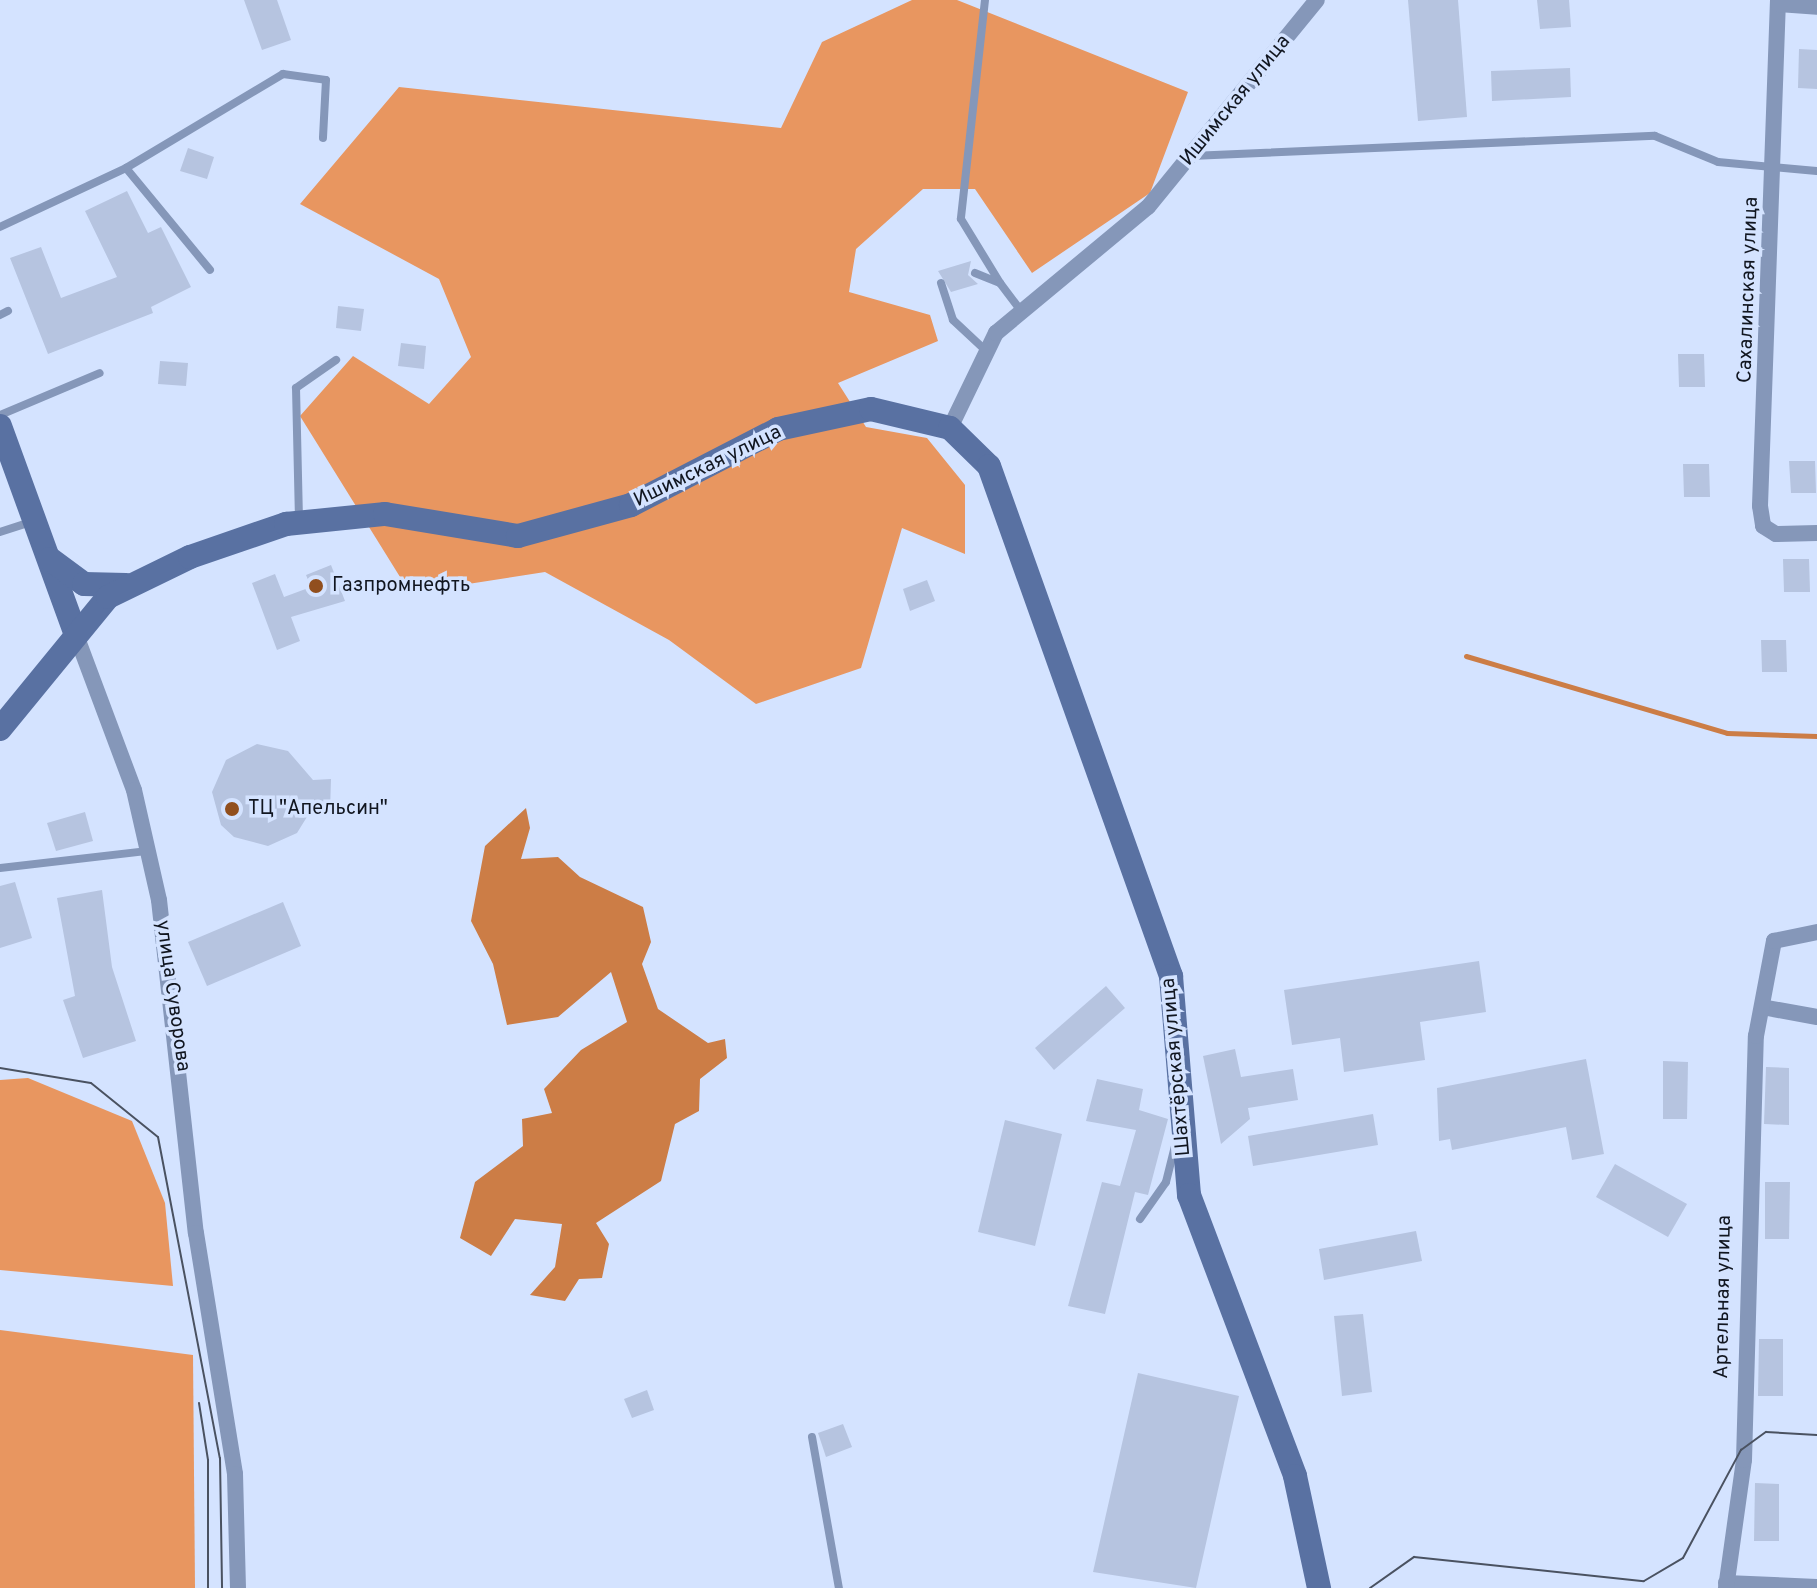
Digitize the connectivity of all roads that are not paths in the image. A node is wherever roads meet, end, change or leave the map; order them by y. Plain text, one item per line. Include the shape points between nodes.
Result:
1 (985, 0) edge
2 (1317, 0) edge
3 (1778, 2) edge
4 (1817, 7) edge
5 (323, 138) dead end
6 (1190, 156) junction
7 (126, 168) junction
8 (1817, 171) edge
9 (1773, 172) junction
10 (0, 227) edge
11 (210, 270) dead end
12 (975, 273) dead end
13 (941, 283) dead end
14 (1000, 283) junction
15 (1023, 314) junction
16 (984, 349) junction
17 (336, 360) dead end
18 (100, 373) dead end
19 (0, 415) edge
20 (0, 426) edge
21 (950, 428) junction
22 (34, 520) junction
23 (299, 521) junction
24 (0, 532) edge
25 (1817, 533) edge
26 (48, 557) junction
27 (126, 585) junction
28 (76, 635) junction
29 (0, 729) edge
30 (148, 851) junction
31 (0, 868) edge
32 (1817, 932) edge
33 (1762, 1007) junction
34 (1817, 1017) edge
35 (1183, 1118) junction
36 (1140, 1219) dead end
37 (812, 1437) dead end
38 (1726, 1585) edge
39 (1817, 1587) edge
40 (238, 1588) edge
41 (839, 1588) edge
42 (1319, 1588) edge

1 - 14 lane via 961,219
2 - 6 street, Ишимская улица
3 - 4 street
3 - 9 street, Сахалинская улица
5 - 7 lane via 326,80 283,74
6 - 9 lane via 1655,136 1718,162
6 - 15 street, Ишимская улица via 1112,242
7 - 10 lane
7 - 11 lane
8 - 9 lane
9 - 25 street, Сахалинская улица via 1760,506 1763,526 1776,534
12 - 14 lane
13 - 16 lane via 953,320
14 - 15 lane
15 - 16 street, Ишимская улица
16 - 21 street, Ишимская улица
17 - 23 lane via 296,388
18 - 19 lane
20 - 22 main road, улица Суворова
21 - 23 main road, Ишимская улица via 871,409 778,429 631,505 518,536 385,514
21 - 35 main road, Шахтёрская улица via 989,466 1171,976
22 - 24 lane
22 - 26 main road, улица Суворова
23 - 27 main road, Ишимская улица
26 - 27 main road via 84,584
26 - 28 main road, улица Суворова
27 - 28 main road, Ишимская улица
28 - 29 main road, Ишимская улица via 49,678
28 - 30 street, улица Суворова via 134,790
30 - 31 lane
30 - 40 street, улица Суворова via 235,1474
32 - 33 street, Артельная улица via 1774,941
33 - 34 street
33 - 38 street, Артельная улица via 1746,1185 1744,1460
35 - 36 lane via 1166,1182
35 - 42 main road, Шахтёрская улица via 1189,1195 1295,1476
37 - 41 lane
38 - 39 street

